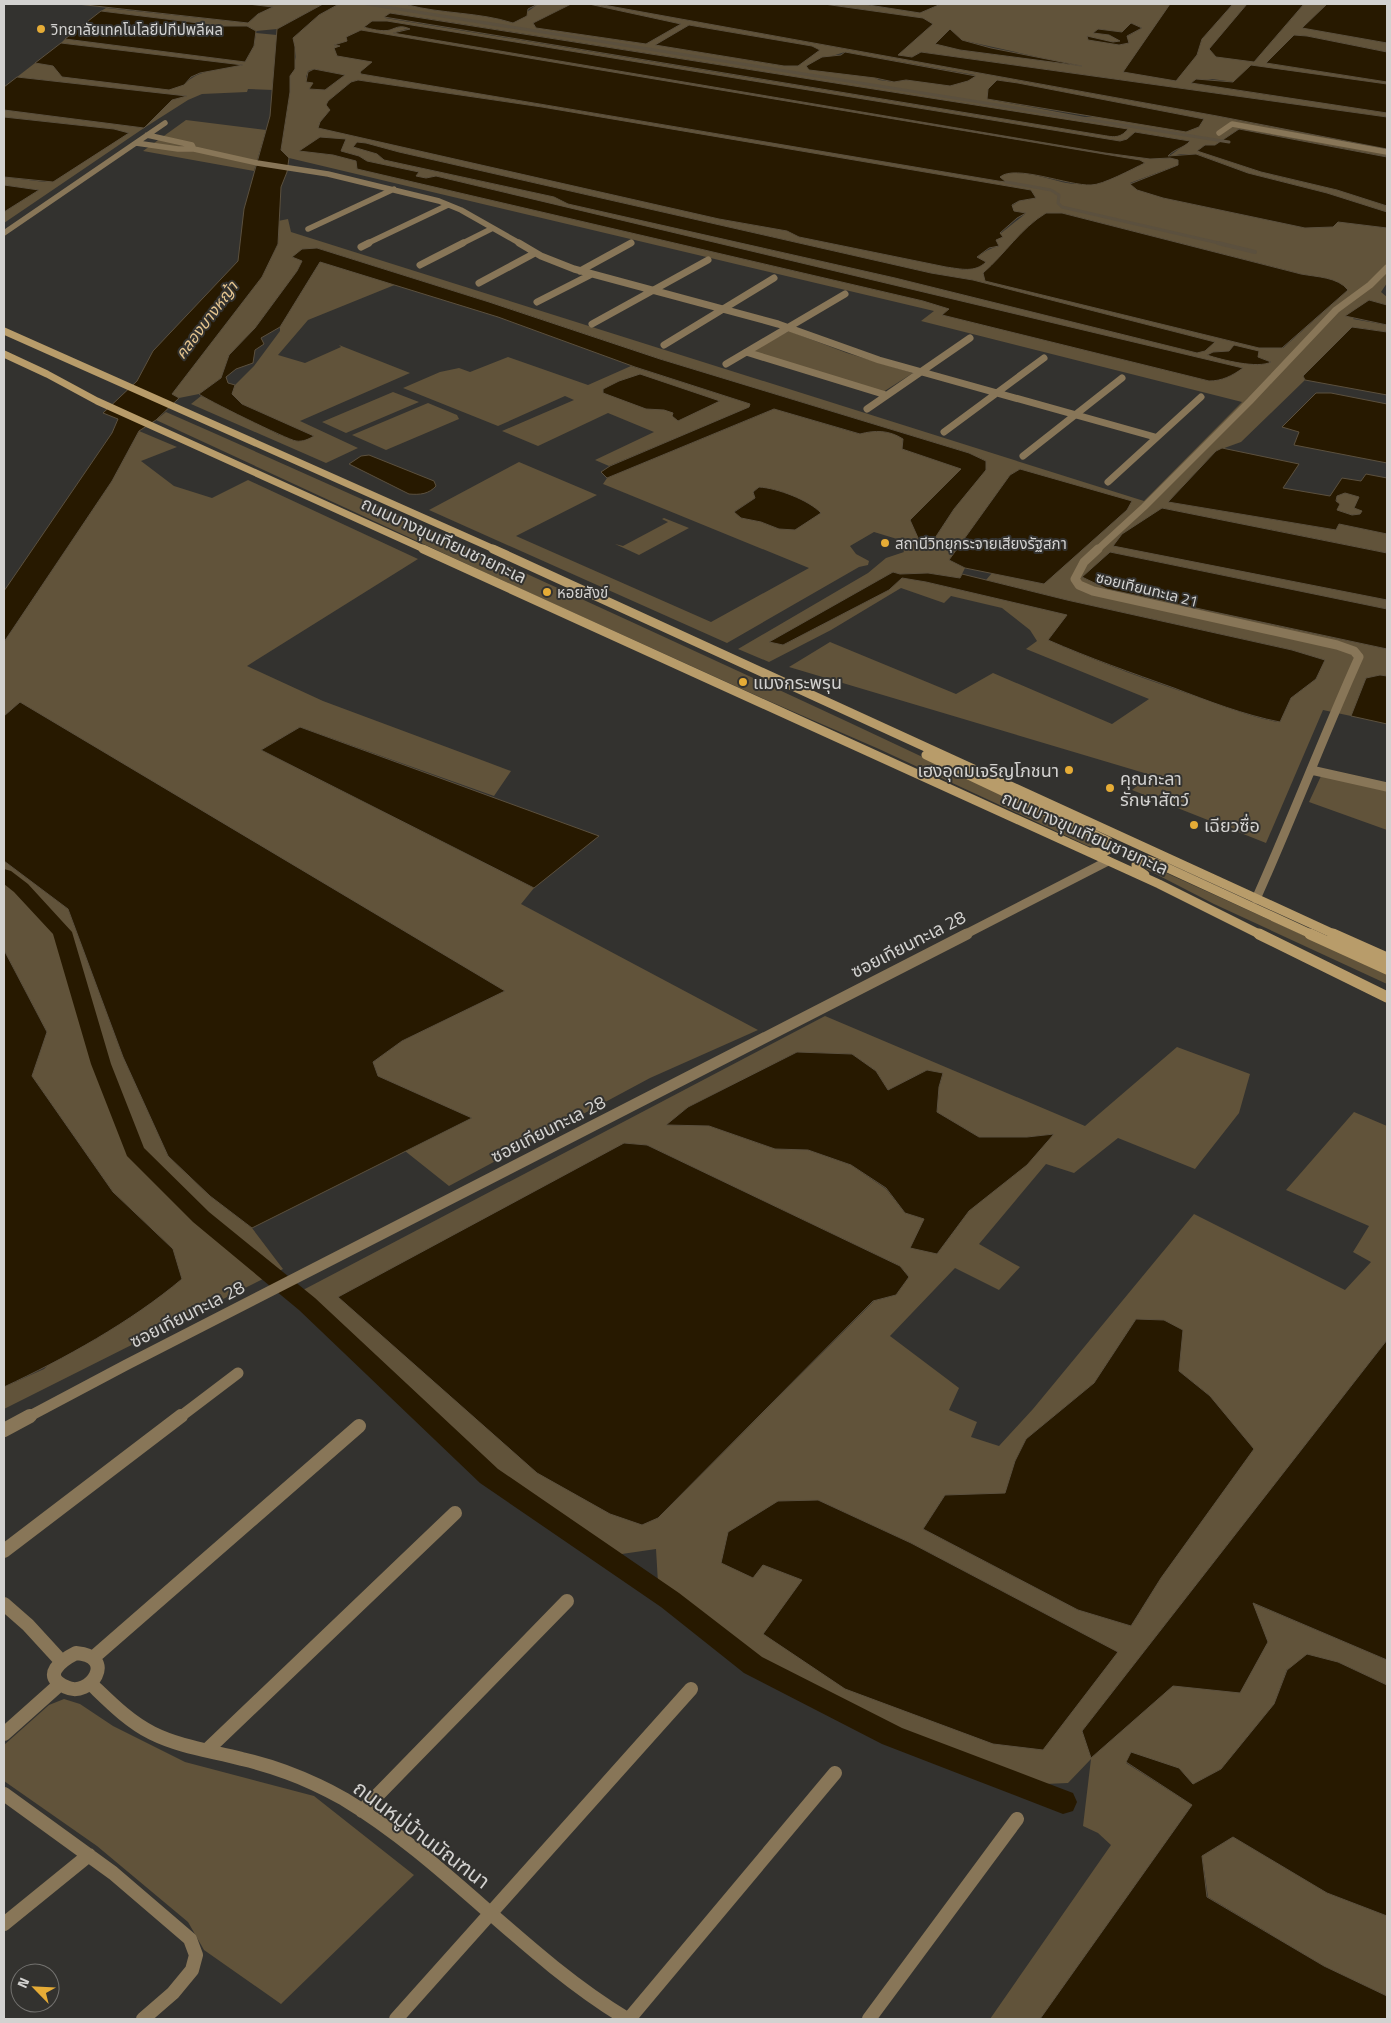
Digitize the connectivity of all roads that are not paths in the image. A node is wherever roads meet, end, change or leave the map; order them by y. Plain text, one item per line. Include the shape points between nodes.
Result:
1 (165, 123) dead end
2 (1219, 133) dead end
3 (147, 135) junction
4 (136, 142) junction
5 (194, 149) junction
6 (1387, 152) edge
7 (394, 189) junction
8 (448, 205) junction
9 (493, 228) junction
10 (308, 229) dead end
11 (4, 233) edge
12 (631, 243) dead end
13 (361, 247) dead end
14 (535, 253) junction
15 (708, 260) dead end
16 (420, 265) dead end
17 (1387, 268) edge
18 (580, 271) junction
19 (592, 274) junction
20 (774, 278) dead end
21 (479, 283) dead end
22 (653, 290) junction
23 (845, 294) dead end
24 (537, 302) dead end
25 (722, 309) junction
26 (592, 324) dead end
27 (787, 328) junction
28 (4, 331) edge
29 (970, 338) dead end
30 (664, 345) dead end
31 (746, 352) junction
32 (4, 354) edge
33 (1044, 358) dead end
34 (726, 364) dead end
35 (921, 372) junction
36 (1122, 378) dead end
37 (997, 393) junction
38 (886, 395) junction
39 (1201, 397) dead end
40 (867, 409) dead end
41 (1076, 415) junction
42 (944, 432) dead end
43 (1155, 437) junction
44 (1023, 456) dead end
45 (1108, 482) dead end
46 (811, 696) junction
47 (1311, 770) junction
48 (1387, 787) edge
49 (1087, 852) junction
50 (1108, 861) junction
51 (1151, 880) junction
52 (1256, 899) junction
53 (1387, 958) edge
54 (1387, 969) edge
55 (1387, 997) edge
56 (238, 1373) dead end
57 (358, 1426) dead end
58 (4, 1430) edge
59 (455, 1513) dead end
60 (4, 1551) edge
61 (567, 1600) dead end
62 (4, 1604) edge
63 (94, 1657) junction
64 (61, 1661) junction
65 (90, 1683) junction
66 (59, 1685) junction
67 (691, 1689) dead end
68 (4, 1734) edge
69 (207, 1750) junction
70 (835, 1773) dead end
71 (4, 1794) edge
72 (362, 1811) junction
73 (1017, 1819) dead end
74 (89, 1855) junction
75 (491, 1914) junction
76 (4, 1924) edge
77 (143, 2019) edge
78 (396, 2019) edge
79 (628, 2019) edge
80 (869, 2019) edge

1 - 3 street
2 - 6 street via 1232,124
3 - 4 street
3 - 5 street via 192,145
4 - 5 street
4 - 11 street
5 - 7 street
7 - 8 street
7 - 10 street
8 - 9 street
8 - 13 street
9 - 14 street
9 - 16 street
12 - 18 street
14 - 18 street
14 - 21 street
15 - 22 street
17 - 47 street, ซอยเทียนทะเล 21 via 1336,310 1144,507 1084,562 1075,579 1079,585 1093,591 1354,651 1359,657
18 - 19 street
19 - 22 street
19 - 24 street
20 - 25 street
22 - 25 street
22 - 26 street
23 - 27 street
25 - 27 street
25 - 30 street
27 - 31 street
27 - 35 street
28 - 46 main road, ถนนบางขุนเทียนชายทะเล via 194,414
29 - 35 street
31 - 34 street
31 - 38 street
32 - 49 main road, ถนนบางขุนเทียนชายทะเล via 98,401
33 - 37 street
35 - 37 street
35 - 38 street
36 - 41 street
37 - 41 street
37 - 42 street
38 - 40 street
39 - 43 street
41 - 43 street
41 - 44 street
43 - 45 street
46 - 49 main road via 950,767 1108,841 1111,848 1102,854
46 - 52 main road, ถนนบางขุนเทียนชายทะเล
47 - 48 street
47 - 52 street, ซอยเทียนทะเล 21
49 - 50 main road, ถนนบางขุนเทียนชายทะเล
50 - 51 main road, ถนนบางขุนเทียนชายทะเล
50 - 58 street, ซอยเทียนทะเล 28
51 - 54 main road via 1138,870 1136,865 1140,861 1161,865
51 - 55 main road, ถนนบางขุนเทียนชายทะเล
52 - 53 main road, ถนนบางขุนเทียนชายทะเล
56 - 60 street
57 - 63 street
59 - 69 street
61 - 72 street
62 - 64 street
63 - 64 street via 76,1654
63 - 65 street via 99,1665 98,1673
64 - 66 street via 54,1672
65 - 66 street via 76,1689
65 - 69 street, ถนนหมู่บ้านมัณฑนา via 132,1721 153,1734
66 - 68 street
67 - 75 street
69 - 72 street, ถนนหมู่บ้านมัณฑนา via 281,1770 326,1789
70 - 79 street
71 - 74 street
72 - 75 street, ถนนหมู่บ้านมัณฑนา via 443,1871
73 - 80 street
74 - 76 street
74 - 77 street via 188,1936 195,1948 196,1962 189,1975
75 - 78 street
75 - 79 street, ถนนหมู่บ้านมัณฑนา via 553,1968 604,2006

